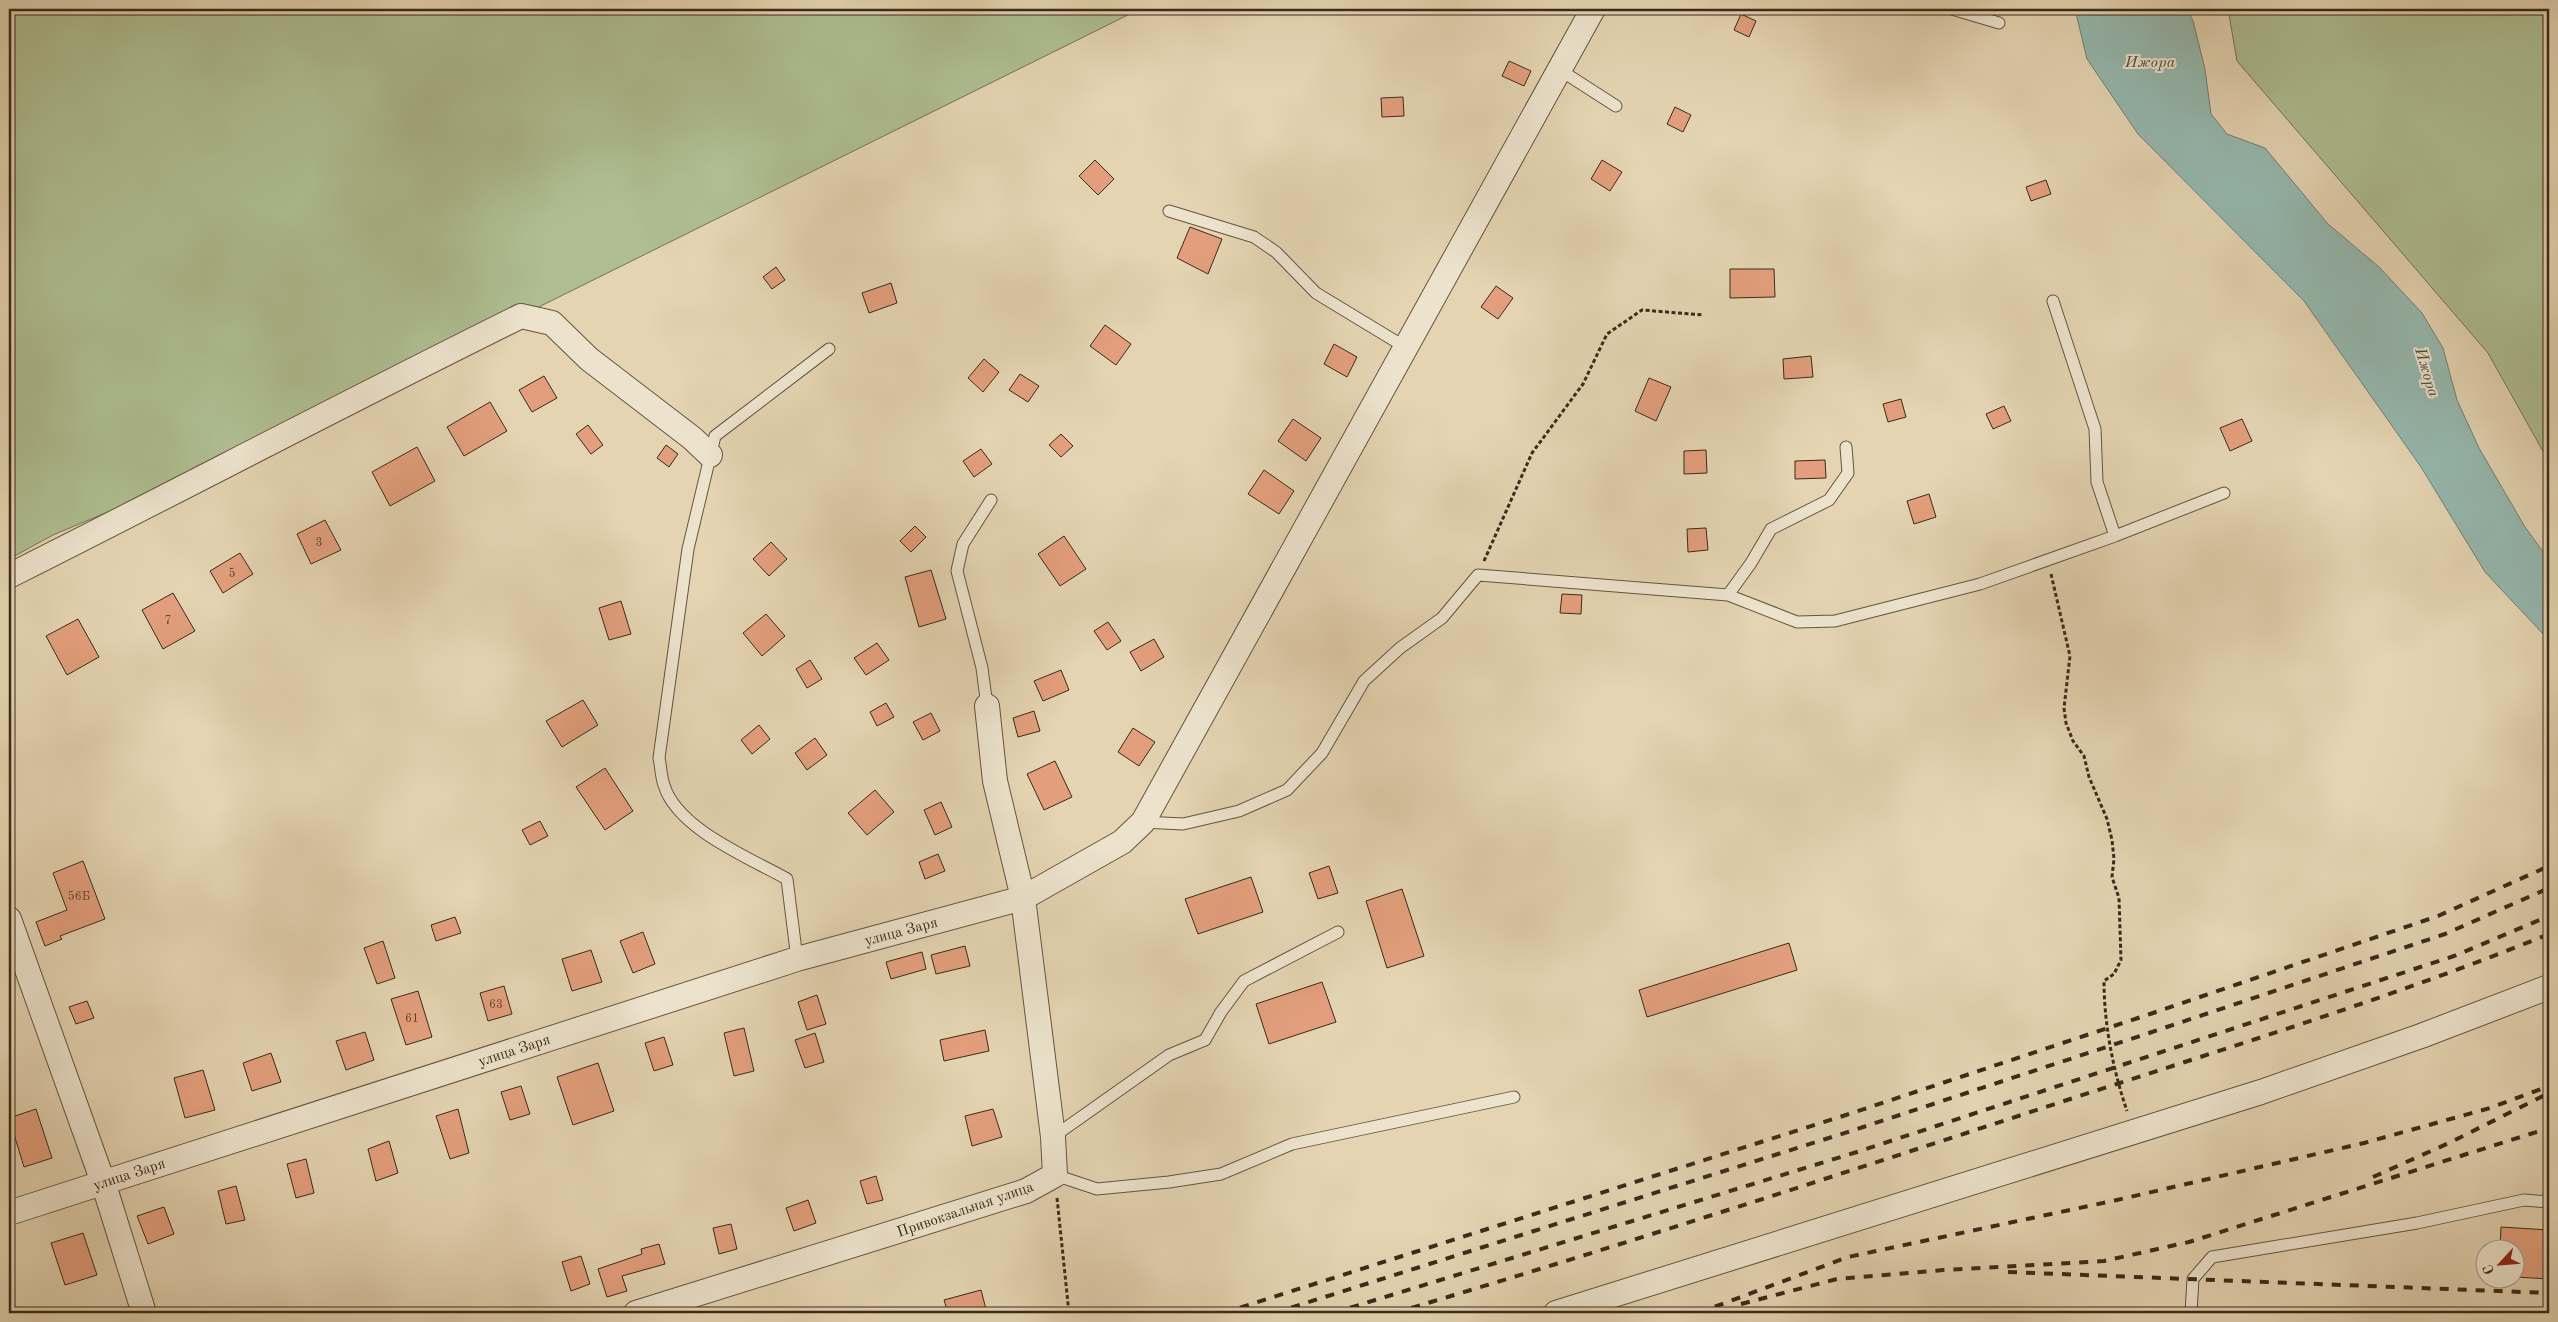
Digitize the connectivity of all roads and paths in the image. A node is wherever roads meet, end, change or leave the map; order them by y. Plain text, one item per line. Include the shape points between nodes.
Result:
1 (1594, 9) edge
2 (1952, 9) edge
3 (1998, 23) dead end
4 (1560, 70) junction
5 (1616, 106) dead end
6 (1169, 211) dead end
7 (2053, 301) dead end
8 (1704, 315) dead end
9 (1405, 347) junction
10 (829, 349) dead end
11 (1846, 446) dead end
12 (710, 455) junction
13 (2224, 493) dead end
14 (991, 500) dead end
15 (2115, 536) junction
16 (2047, 560) junction
17 (1478, 575) junction
18 (9, 576) edge
19 (1728, 595) junction
20 (987, 706) joint
21 (1143, 822) junction
22 (1023, 898) junction
23 (9, 920) edge
24 (1338, 932) dead end
25 (797, 959) junction
26 (2549, 987) edge
27 (1514, 1097) dead end
28 (2134, 1131) junction
29 (1053, 1137) junction
30 (1054, 1175) junction
31 (103, 1182) junction
32 (2549, 1202) edge
33 (9, 1212) edge
34 (144, 1313) edge
35 (636, 1313) edge
36 (1069, 1313) edge
37 (1556, 1313) edge
38 (2191, 1313) edge

1 - 4 street, улица Заря
2 - 3 lane
4 - 5 lane
4 - 9 street, улица Заря
6 - 9 lane via 1254,238 1276,252 1316,293
7 - 15 lane via 2095,429 2097,482
8 - 17 path via 1642,310 1607,334 1583,384 1532,453
9 - 21 street, улица Заря
10 - 12 lane via 715,436
11 - 19 lane via 1848,473 1829,500 1771,529
12 - 18 street via 589,359 552,323 521,316
12 - 25 lane via 688,548 659,758 664,786 679,810 709,836 788,879
13 - 15 lane
14 - 20 lane via 963,544 958,571 982,668
15 - 16 lane
16 - 19 lane via 1980,584 1835,621 1797,622
16 - 28 path via 2070,656 2064,708 2066,723 2084,756 2112,840 2112,877 2118,898 2121,960 2114,974 2104,981 2104,1005 2122,1096
17 - 19 lane
17 - 21 lane via 1442,618 1400,648 1364,682 1322,754 1287,790 1238,811 1183,824
20 - 22 street via 995,781
21 - 22 street, улица Заря via 1122,842
22 - 25 street, улица Заря
22 - 29 street
23 - 31 street
24 - 29 lane via 1244,982 1205,1040 1170,1055
25 - 31 street, улица Заря
26 - 28 street via 2261,1092
27 - 30 lane via 1292,1144 1221,1174 1097,1189
28 - 37 street
29 - 30 street
30 - 35 street, Привокзальная улица via 1026,1191
30 - 36 path
31 - 33 street, улица Заря
31 - 34 street
32 - 38 lane via 2524,1200 2417,1223 2212,1257 2193,1279

